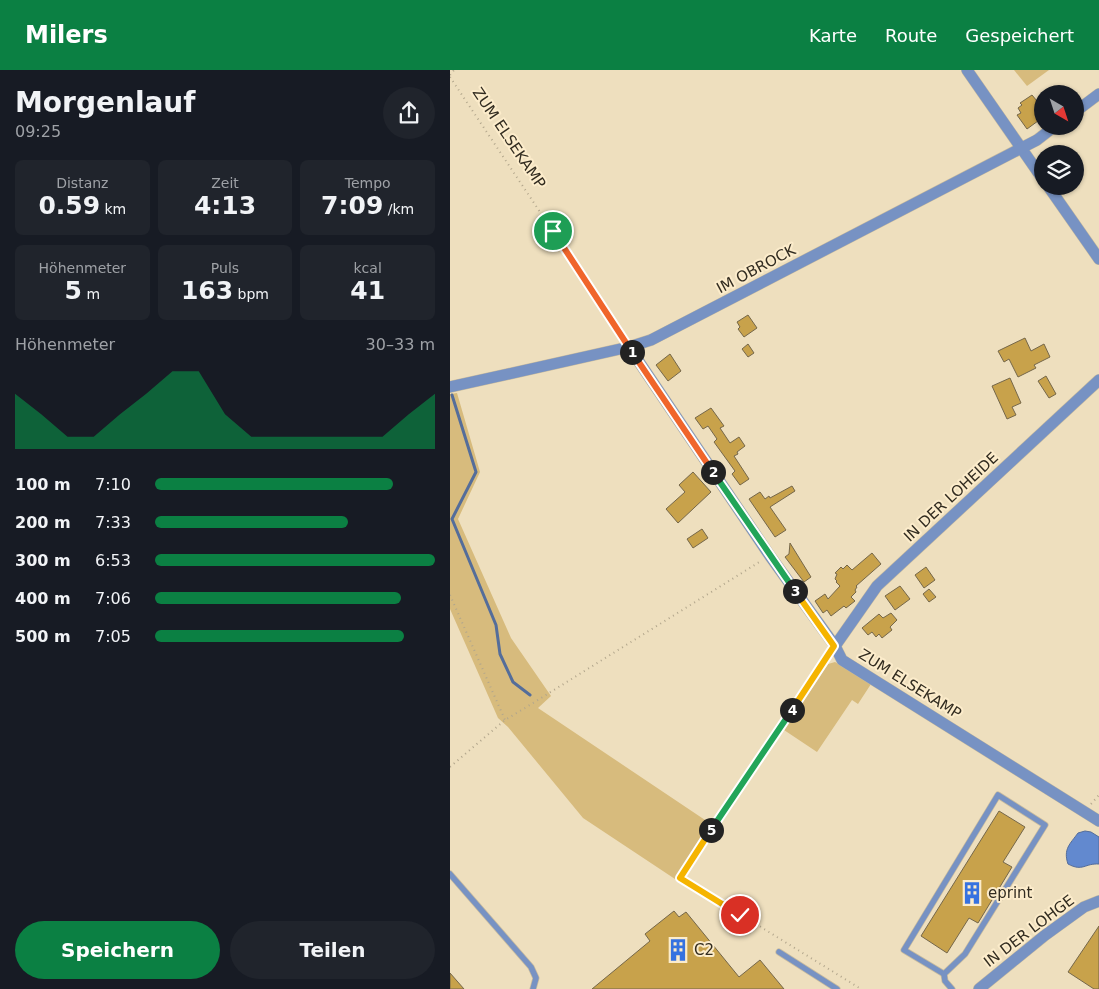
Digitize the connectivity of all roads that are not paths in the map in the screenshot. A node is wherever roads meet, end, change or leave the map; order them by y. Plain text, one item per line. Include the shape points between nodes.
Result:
1 (967, 70) edge
2 (1099, 94) edge
3 (1084, 105) edge
4 (1043, 135) edge
5 (1021, 148) junction
6 (1034, 167) edge
7 (1054, 195) edge
8 (1099, 259) edge
9 (629, 347) junction
10 (1099, 380) edge
11 (450, 387) edge
12 (834, 646) junction
13 (1099, 821) edge
14 (450, 874) edge
15 (1099, 901) edge
16 (779, 952) dead end
17 (944, 974) junction
18 (533, 989) edge
19 (837, 989) edge
20 (952, 989) edge
21 (979, 989) edge

1 - 5 street
2 - 3 street
4 - 5 street, IM OBROCK
5 - 6 street
5 - 9 street, IM OBROCK via 651,340
7 - 8 street
9 - 11 street, IM OBROCK
9 - 12 street, ZUM ELSEKAMP
10 - 12 street, IN DER LOHEIDE via 877,586
12 - 13 street, ZUM ELSEKAMP via 842,660
14 - 18 lane via 531,968 536,978
15 - 21 street, IN DER LOHGE via 1084,907 1044,936
16 - 19 lane
17 - 17 lane via 965,954 1045,825 998,795 904,950
17 - 20 lane via 944,982

